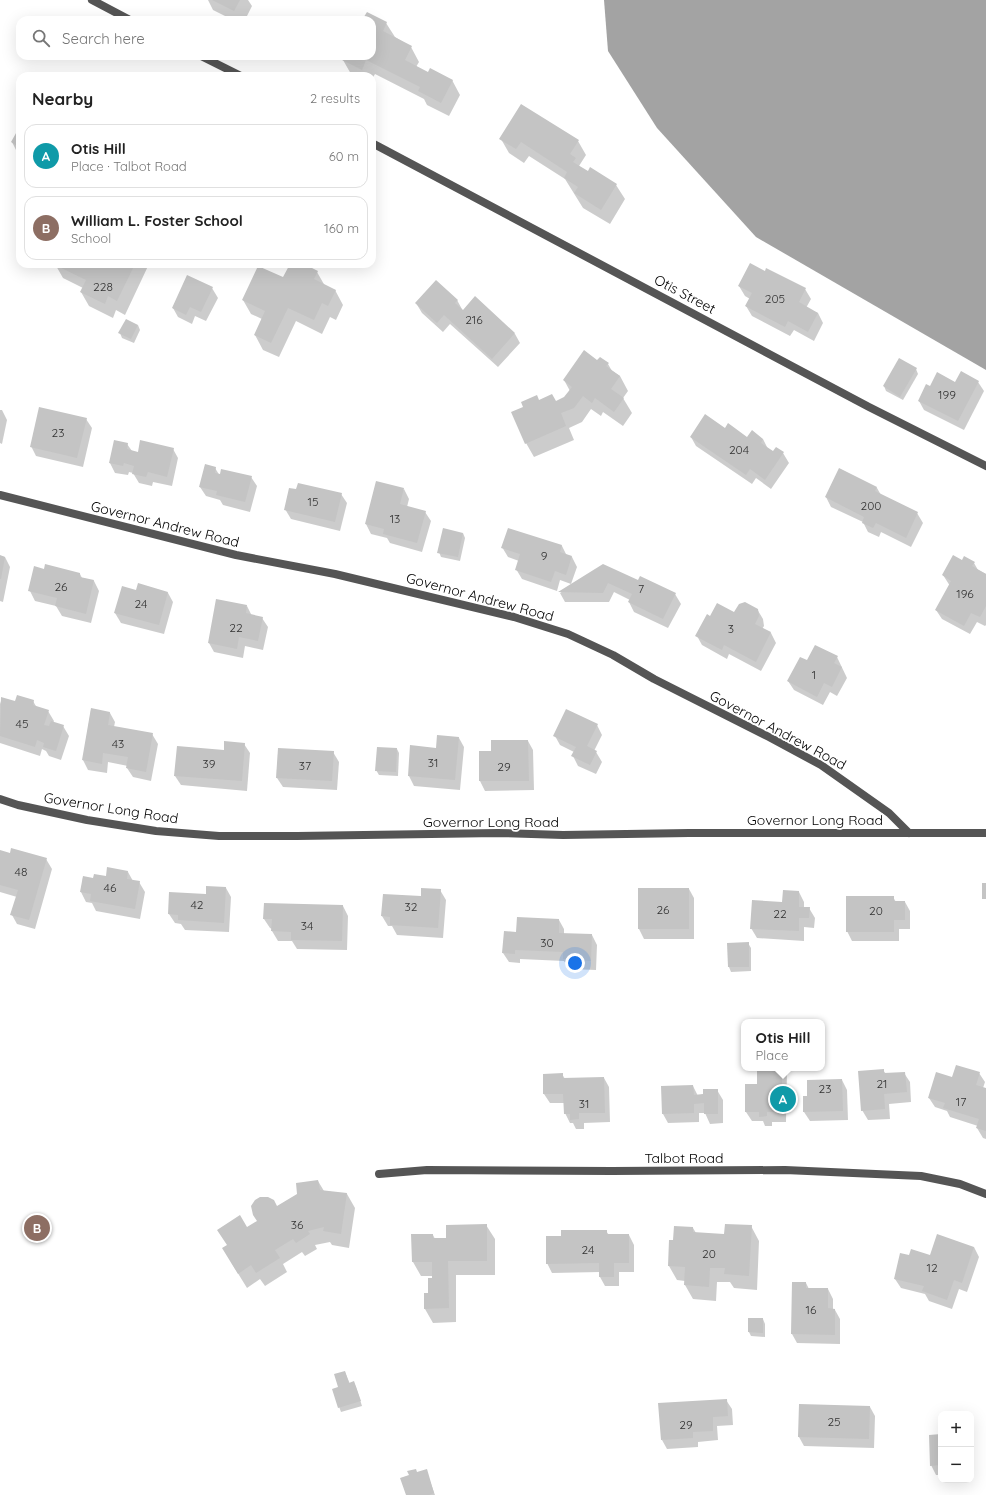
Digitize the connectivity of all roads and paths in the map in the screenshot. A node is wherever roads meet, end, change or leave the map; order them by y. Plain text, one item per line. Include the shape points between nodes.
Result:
1 (92, 0) edge
2 (122, 16) edge
3 (209, 60) edge
4 (233, 72) edge
5 (376, 145) edge
6 (986, 466) edge
7 (0, 495) edge
8 (0, 800) edge
9 (909, 833) junction
10 (986, 833) edge
11 (379, 1174) dead end
12 (986, 1194) edge

1 - 2 street
3 - 4 street
5 - 6 street, Otis Street
7 - 9 street, Governor Andrew Road via 236,555 336,574 514,617 568,634 613,655 654,679 821,765 889,812
8 - 9 street, Governor Long Road via 33,809 145,830 219,836
9 - 10 street, Governor Long Road
11 - 12 street, Talbot Road via 427,1170 785,1170 920,1176 960,1184

